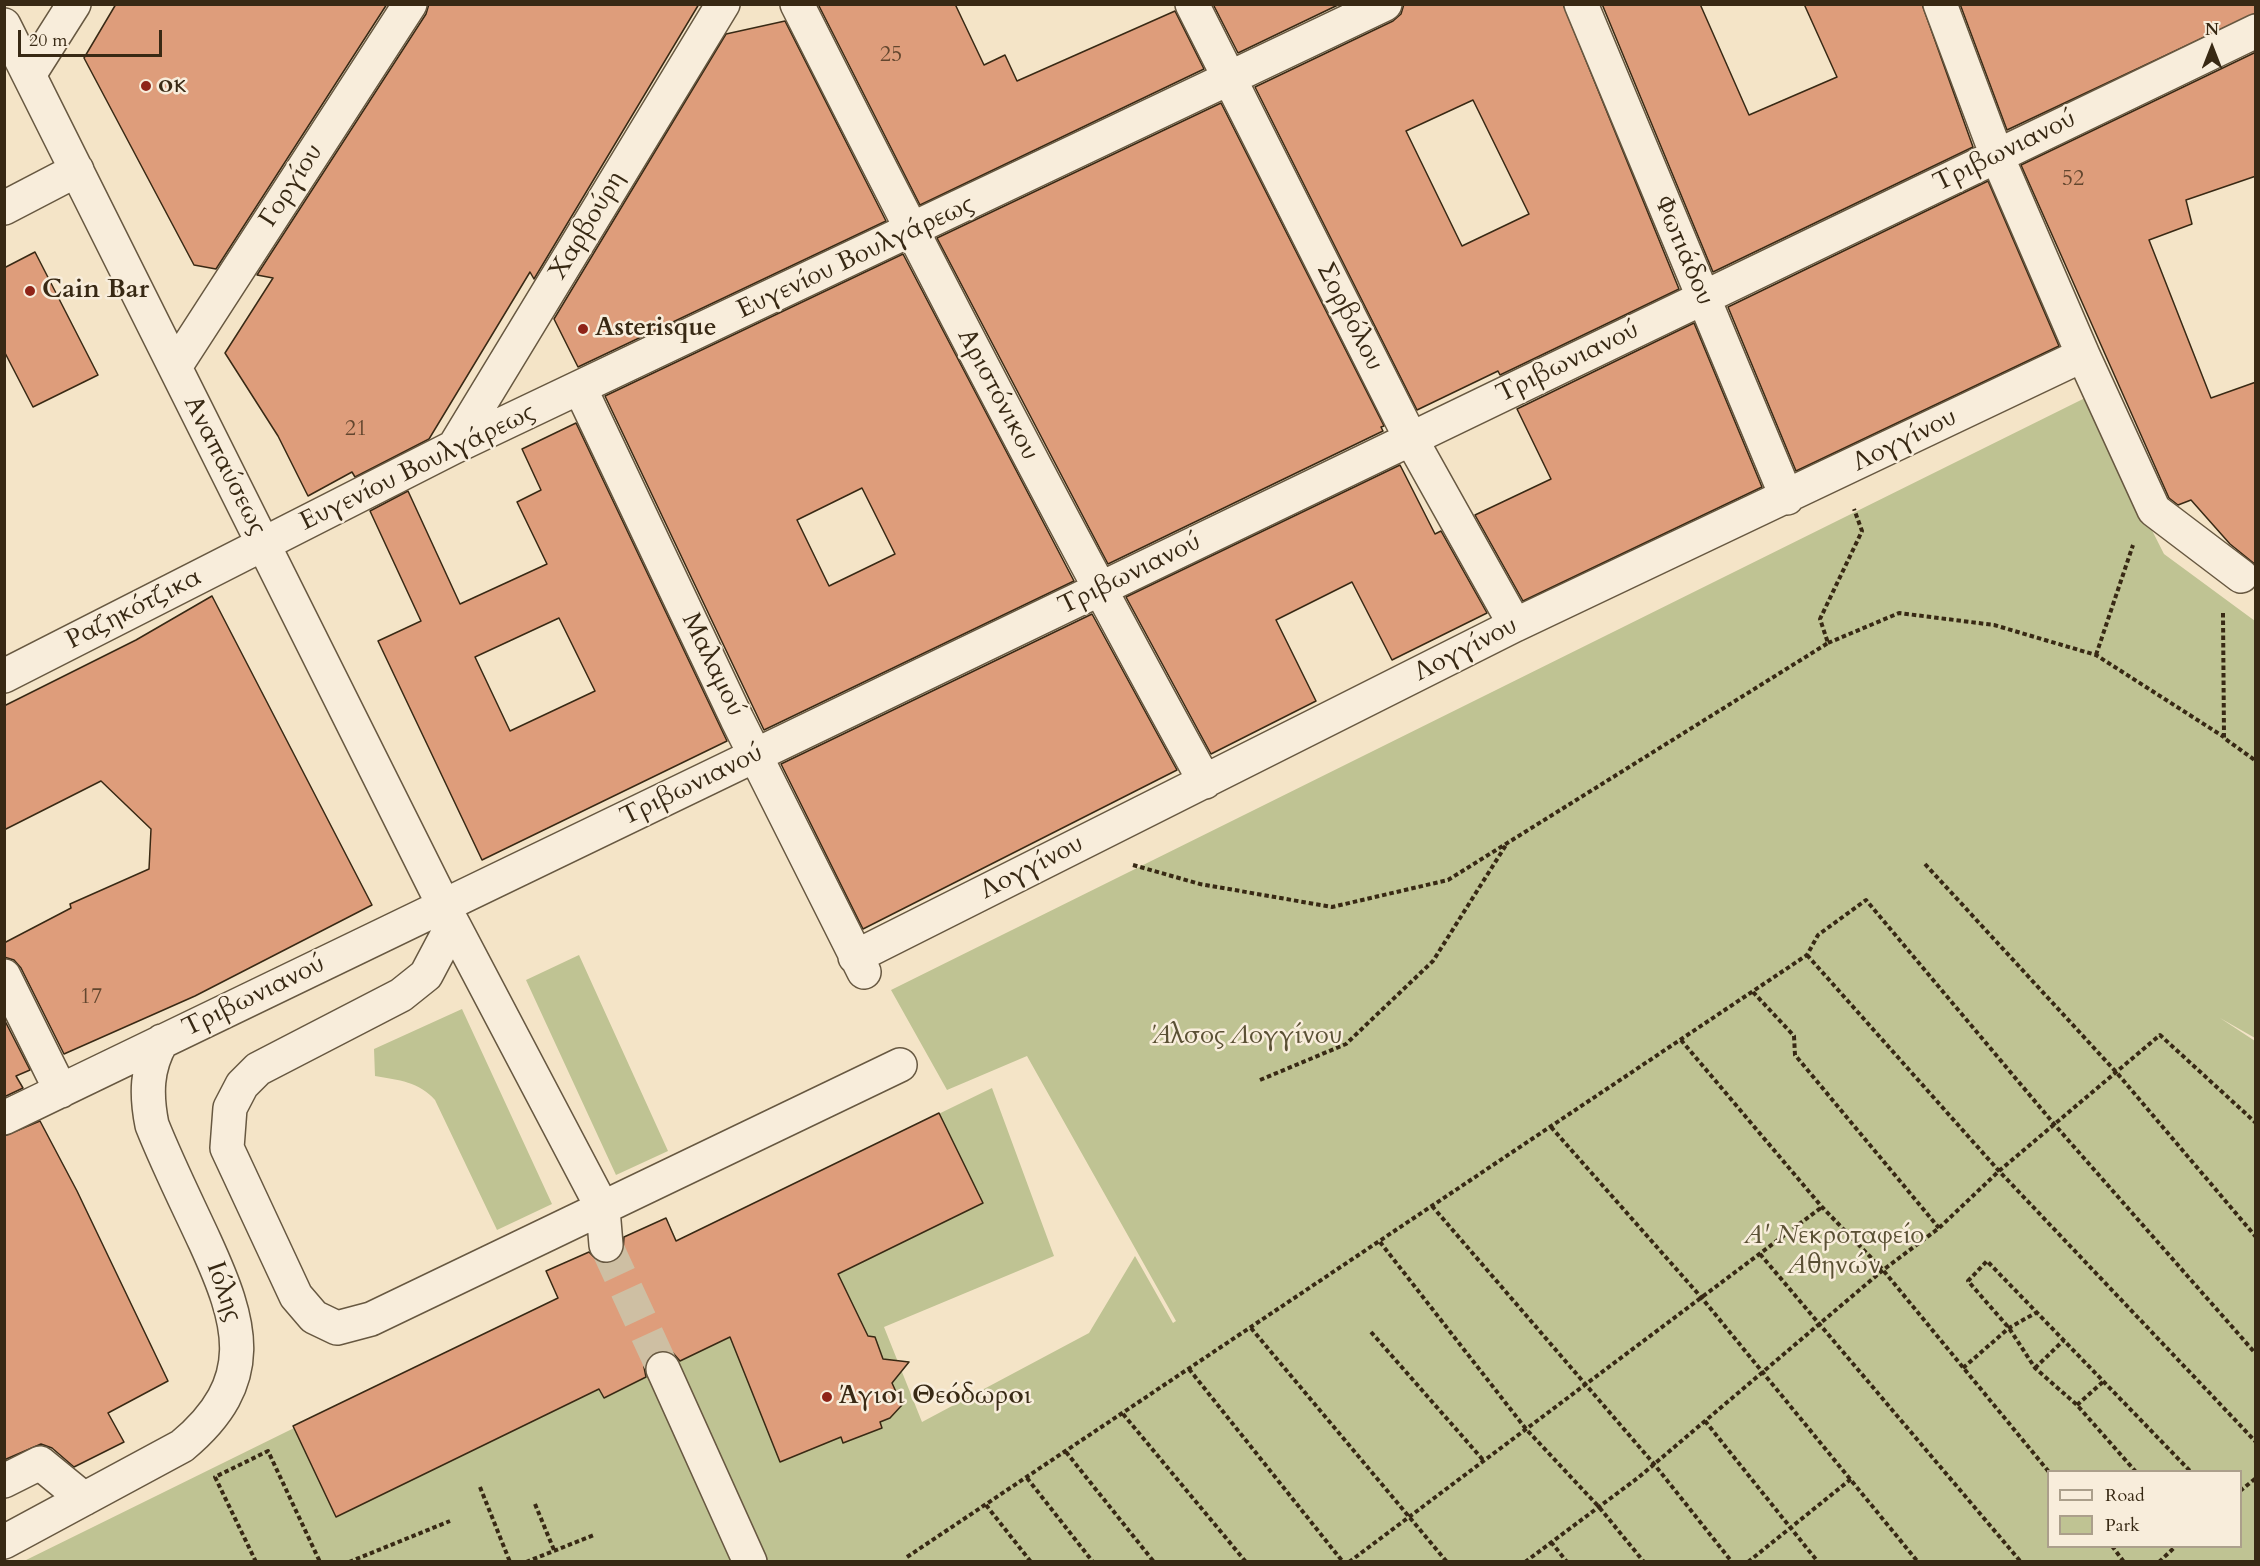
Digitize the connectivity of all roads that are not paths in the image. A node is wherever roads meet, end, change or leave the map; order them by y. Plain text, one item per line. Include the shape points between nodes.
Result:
1 (74, 4) edge
2 (410, 4) edge
3 (723, 4) edge
4 (797, 4) edge
5 (1192, 4) edge
6 (1385, 4) edge
7 (1581, 4) edge
8 (1940, 4) edge
9 (4, 25) edge
10 (2256, 31) edge
11 (30, 75) junction
12 (1229, 79) junction
13 (1997, 156) junction
14 (77, 170) junction
15 (4, 208) edge
16 (912, 231) junction
17 (1703, 298) junction
18 (2083, 355) junction
19 (175, 367) junction
20 (580, 388) junction
21 (1411, 439) junction
22 (454, 447) junction
23 (1787, 498) junction
24 (264, 544) junction
25 (2241, 576) dead end
26 (1099, 590) junction
27 (1515, 625) junction
28 (4, 676) edge
29 (757, 755) junction
30 (1205, 782) junction
31 (449, 915) junction
32 (859, 964) joint
33 (4, 976) edge
34 (162, 1041) junction
35 (900, 1065) dead end
36 (61, 1091) junction
37 (4, 1118) edge
38 (603, 1209) junction
39 (606, 1245) tunnel mouth
40 (663, 1369) tunnel mouth
41 (4, 1481) edge
42 (84, 1499) junction
43 (4, 1542) edge
44 (750, 1562) edge

1 - 11 street
2 - 19 street, Γοργίου
3 - 22 street, Χαρβούρη
4 - 16 street, Αριστόνικου
5 - 12 street, Σορβόλου
6 - 12 street, Ευγενίου Βουλγάρεως
7 - 17 street, Φωτιάδου
8 - 13 street
9 - 11 street, Αναπαύσεως
10 - 13 street, Τριβωνιανού
11 - 14 street, Αναπαύσεως
12 - 16 street, Ευγενίου Βουλγάρεως
12 - 21 street, Σορβόλου
13 - 17 street, Τριβωνιανού
13 - 18 street
14 - 15 street
14 - 19 street, Αναπαύσεως
16 - 20 street, Ευγενίου Βουλγάρεως
16 - 26 street, Αριστόνικου
17 - 21 street, Τριβωνιανού
17 - 23 street, Φωτιάδου
18 - 23 street, Λογγίνου
18 - 25 street via 2154,510
19 - 24 street, Αναπαύσεως
20 - 22 street, Ευγενίου Βουλγάρεως
20 - 29 street, Μαλαμού
21 - 26 street, Τριβωνιανού
21 - 27 street, Σορβόλου
22 - 24 street, Ευγενίου Βουλγάρεως
23 - 27 street, Λογγίνου
24 - 28 street, Ραζηκότζικα
24 - 31 street, Αναπαύσεως
26 - 29 street, Τριβωνιανού
26 - 30 street, Αριστόνικου
27 - 30 street, Λογγίνου
29 - 31 street, Τριβωνιανού
29 - 32 street, Μαλαμού
30 - 32 street, Λογγίνου
31 - 34 street, Τριβωνιανού
31 - 38 street, Αναπαύσεως
31 - 38 street via 426,975 401,995 258,1069 242,1085 230,1108 227,1148 296,1296 314,1317 337,1328 371,1319
33 - 36 street
34 - 36 street, Τριβωνιανού
34 - 42 street, Ιόλης via 149,1079 147,1100 152,1125 233,1312 237,1361 226,1395 204,1427 182,1446
35 - 38 street
36 - 37 street, Τριβωνιανού
38 - 39 street
40 - 44 street
41 - 42 street via 40,1463
42 - 43 street, Ιόλης

